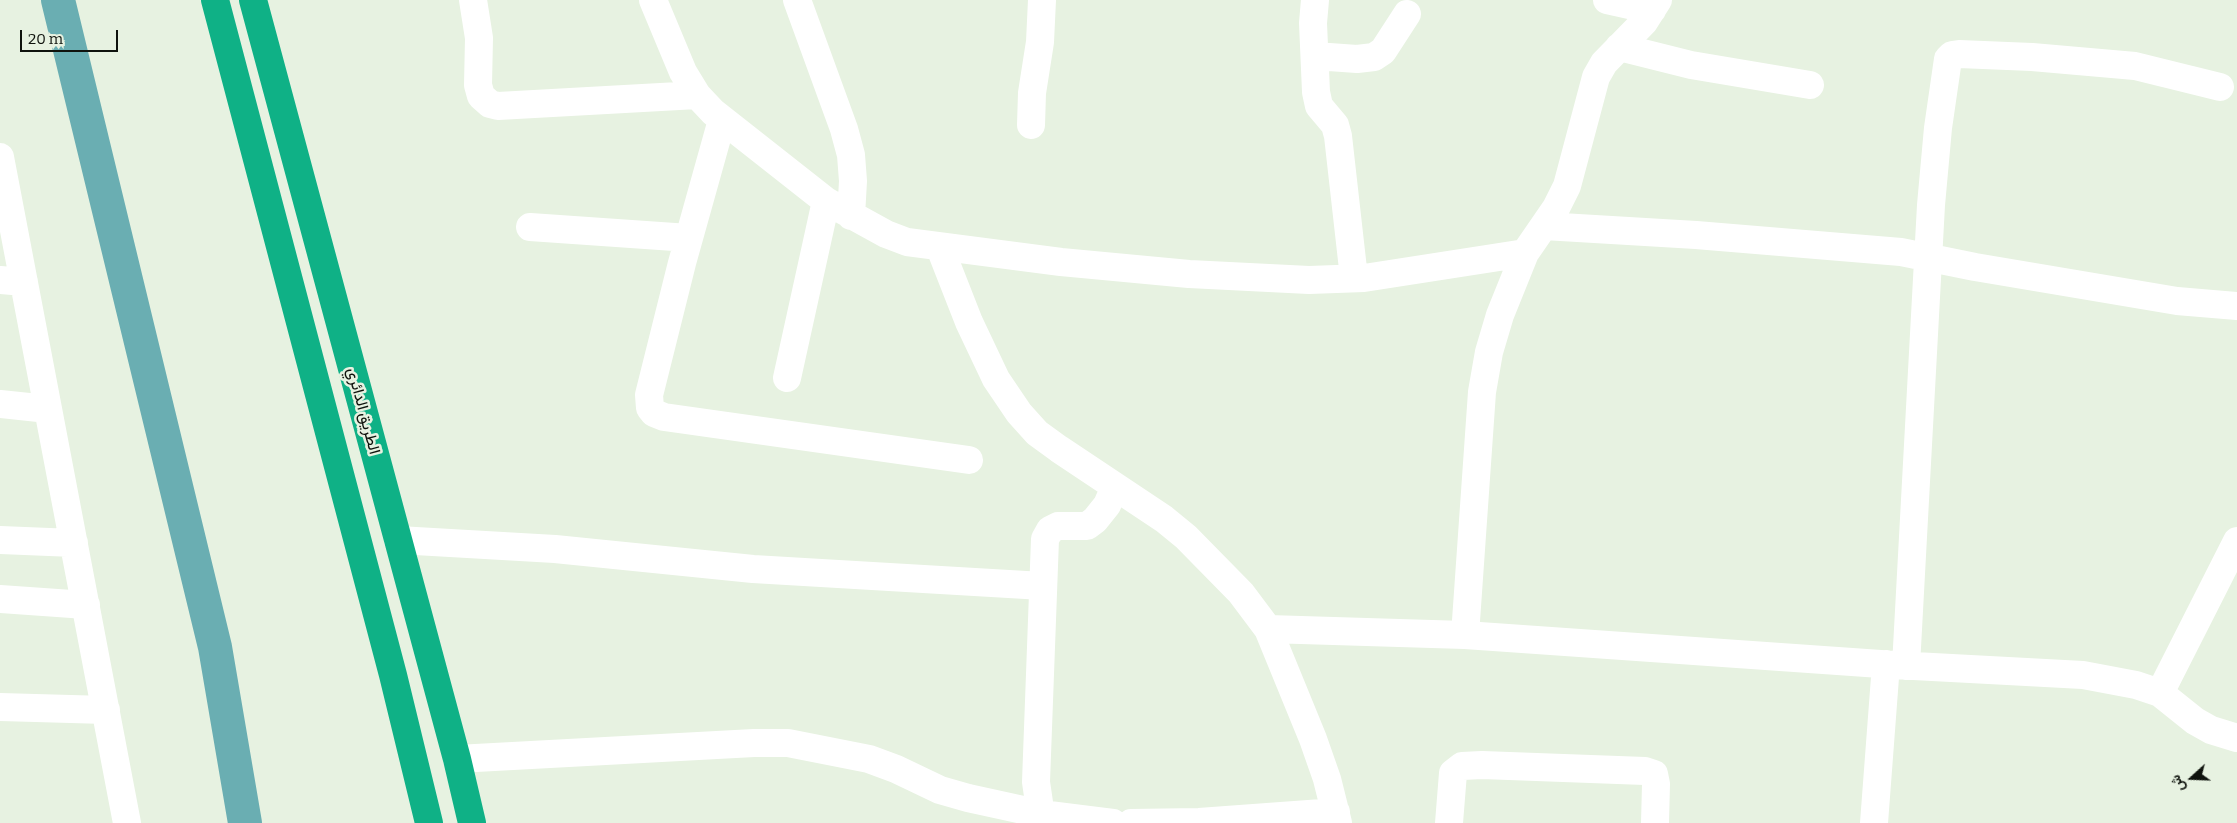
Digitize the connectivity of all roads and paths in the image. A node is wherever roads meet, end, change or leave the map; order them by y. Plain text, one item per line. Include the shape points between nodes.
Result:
1 (215, 0) edge
2 (253, 0) edge
3 (473, 0) edge
4 (653, 0) edge
5 (796, 0) edge
6 (1042, 0) edge
7 (1315, 0) edge
8 (1607, 0) edge
9 (1655, 5) edge
10 (1407, 14) dead end
11 (1619, 47) junction
12 (1315, 56) junction
13 (1810, 85) dead end
14 (2220, 87) dead end
15 (697, 95) junction
16 (722, 120) junction
17 (1031, 125) dead end
18 (0, 157) edge
19 (826, 200) junction
20 (851, 216) junction
21 (1544, 226) junction
22 (530, 227) dead end
23 (689, 238) junction
24 (940, 248) junction
25 (1525, 253) junction
26 (1930, 256) junction
27 (1354, 278) junction
28 (12, 281) edge
29 (2237, 306) edge
30 (787, 378) dead end
31 (0, 404) edge
32 (48, 409) junction
33 (968, 460) dead end
34 (1115, 487) junction
35 (0, 540) edge
36 (398, 540) junction
37 (2237, 541) edge
38 (74, 543) junction
39 (1043, 586) junction
40 (0, 599) edge
41 (86, 605) junction
42 (1268, 629) junction
43 (1464, 634) junction
44 (1896, 665) junction
45 (2160, 693) junction
46 (0, 707) edge
47 (106, 710) junction
48 (2237, 738) edge
49 (457, 759) junction
50 (1337, 817) edge
51 (1042, 819) edge
52 (127, 823) edge
53 (429, 823) edge
54 (472, 823) edge
55 (1113, 823) edge
56 (1131, 823) edge
57 (1448, 823) edge
58 (1655, 823) edge
59 (1874, 823) edge

1 - 53 highway via 381,627
2 - 36 highway, الطريق الدائري
3 - 15 street via 479,38 478,85 481,96 490,104
4 - 15 street via 683,72
5 - 20 street via 844,129 853,182
6 - 17 street
7 - 12 street
8 - 9 street
9 - 11 street via 1644,22
10 - 12 street via 1384,51 1374,57
11 - 13 street via 1691,65
11 - 21 street via 1604,62 1596,77 1568,186
12 - 27 street via 1318,106 1335,125 1338,136
14 - 26 street via 2135,66 2032,57 1952,56 1948,59 1938,128
15 - 16 street
16 - 19 street
16 - 23 street
18 - 28 street
19 - 20 street
19 - 30 street
20 - 24 street via 907,242
21 - 25 street
21 - 26 street via 1696,235
22 - 23 street
23 - 33 street via 649,395 650,408 654,413 664,418
24 - 27 street via 1189,274 1309,280
24 - 34 street via 969,322 1004,393 1037,432
25 - 27 street
25 - 43 street via 1500,315 1485,372
26 - 29 street via 1976,267 2177,301
26 - 44 street
28 - 32 street
31 - 32 street
32 - 38 street
34 - 39 street via 1107,505 1086,526 1058,526 1050,530 1045,539
34 - 42 street via 1186,537 1241,593
35 - 38 street
36 - 39 street via 555,549 753,569
36 - 49 highway, الطريق الدائري
37 - 45 street
38 - 41 street
39 - 51 street via 1036,782
40 - 41 street
41 - 47 street
42 - 43 street
42 - 50 street via 1312,739
43 - 44 street
44 - 45 street via 2083,675
44 - 59 street
45 - 48 street via 2195,721
46 - 47 street
47 - 52 street
49 - 51 street via 788,743 869,759 896,768 940,790
49 - 54 highway, الطريق الدائري
50 - 56 street
51 - 55 street
57 - 58 street via 1453,773 1462,766 1482,765 1646,771 1654,774 1656,784

